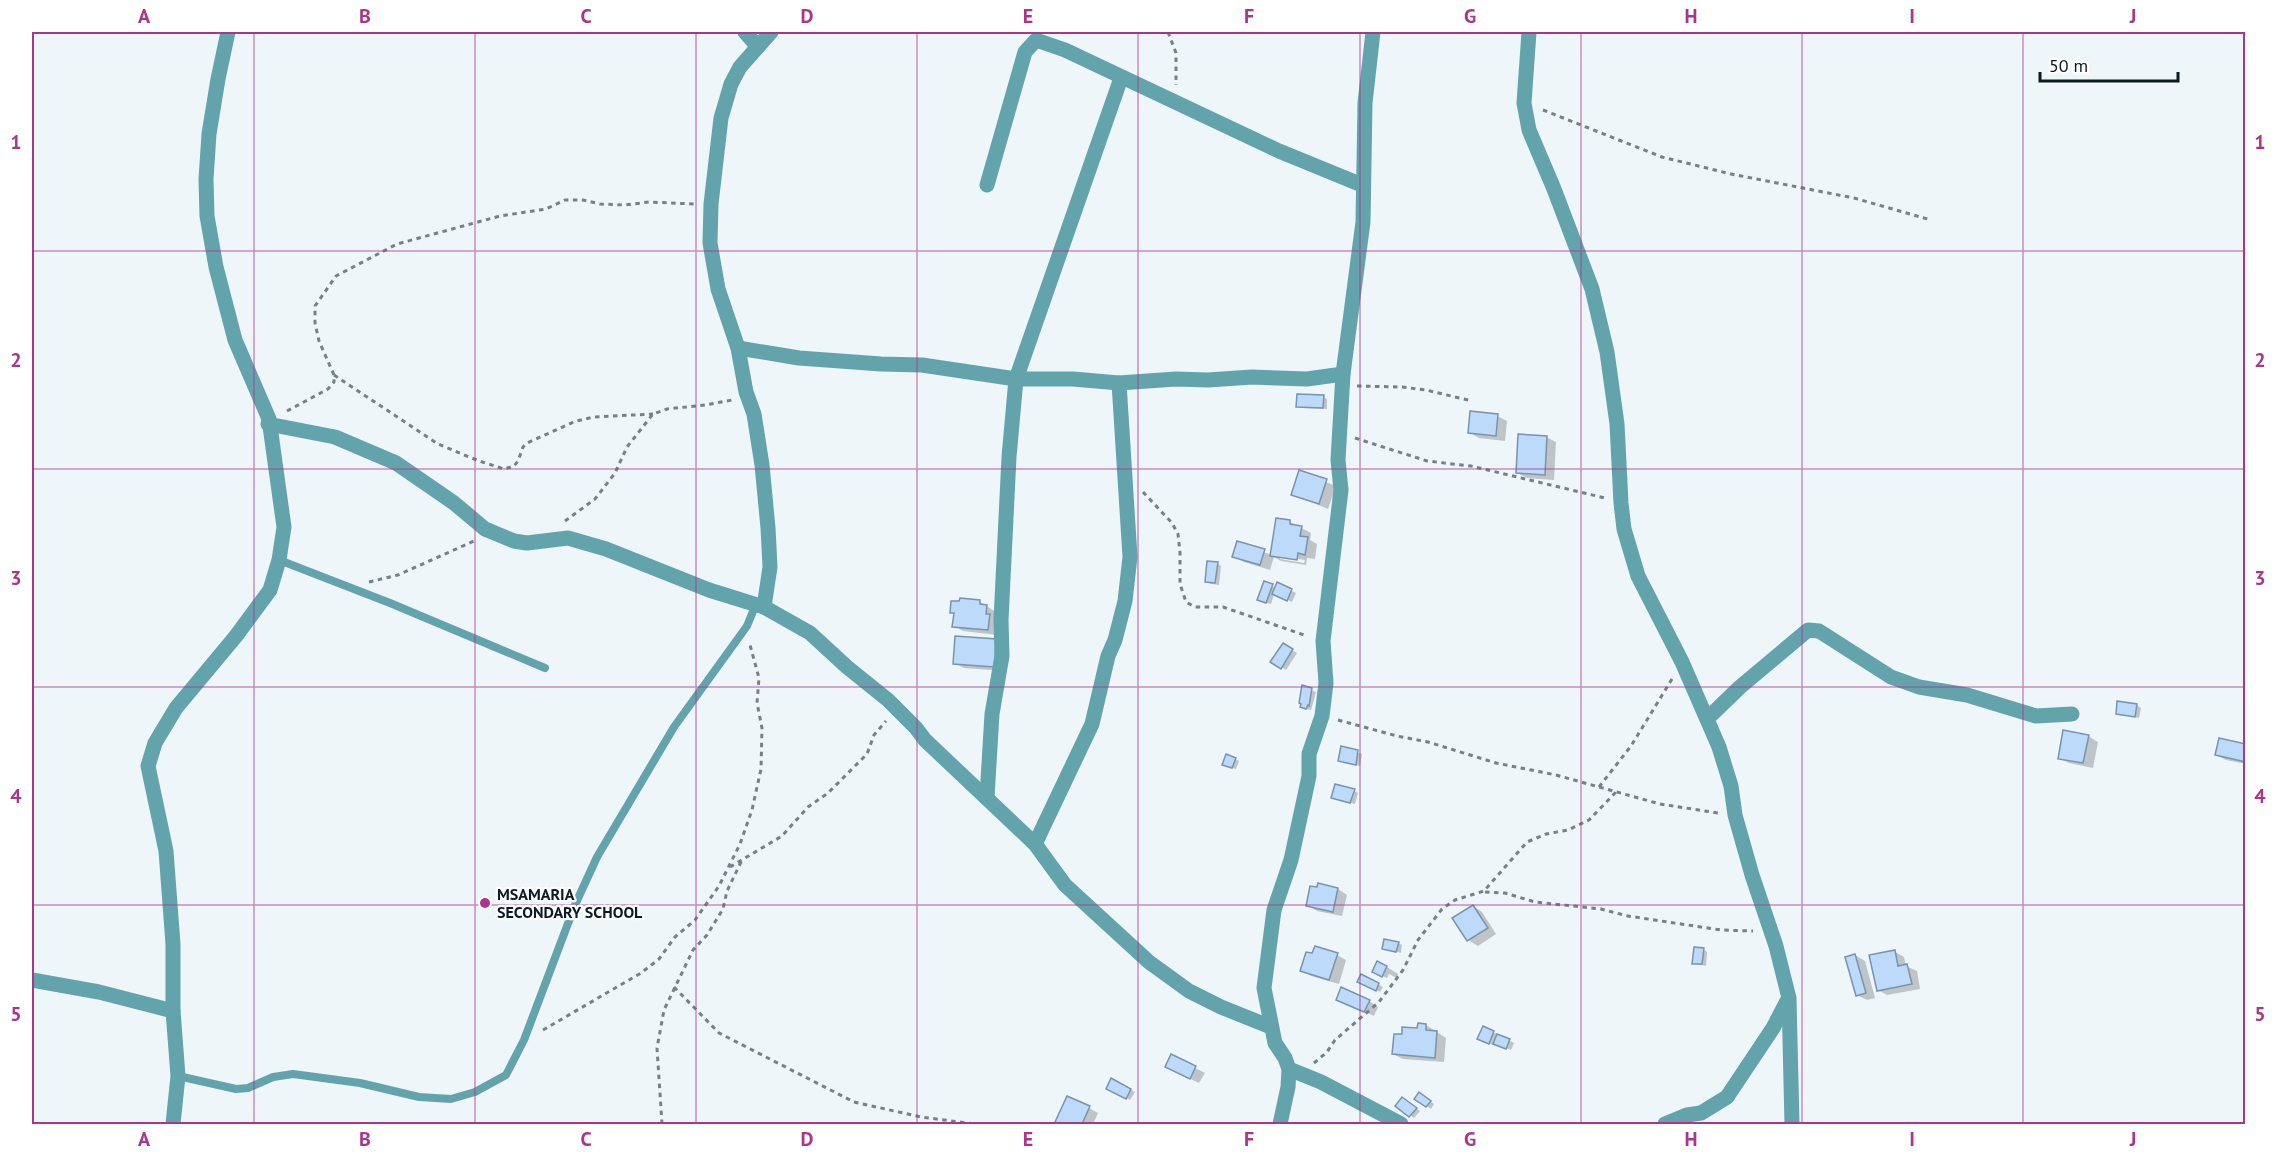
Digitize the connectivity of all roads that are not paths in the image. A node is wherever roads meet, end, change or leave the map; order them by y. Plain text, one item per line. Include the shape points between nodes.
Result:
1 (228, 32) edge
2 (746, 32) edge
3 (771, 32) edge
4 (1373, 32) edge
5 (1529, 32) edge
6 (758, 46) junction
7 (1121, 78) junction
8 (987, 185) dead end
9 (1362, 185) junction
10 (738, 348) junction
11 (1016, 380) junction
12 (1343, 380) junction
13 (1119, 383) junction
14 (268, 422) junction
15 (279, 560) junction
16 (760, 606) junction
17 (545, 668) dead end
18 (2072, 714) dead end
19 (1708, 718) junction
20 (987, 797) junction
21 (1035, 844) junction
22 (32, 980) edge
23 (1789, 998) junction
24 (173, 1011) junction
25 (1271, 1028) junction
26 (1296, 1072) junction
27 (178, 1076) junction
28 (173, 1125) edge
29 (1280, 1125) edge
30 (1401, 1125) edge
31 (1665, 1125) edge
32 (1792, 1125) edge

1 - 14 street via 209,134 207,216 235,339
2 - 6 street
3 - 6 street
4 - 9 street
5 - 19 street via 1524,103 1529,130 1592,289 1607,351 1617,424 1624,529 1638,576
6 - 10 street via 731,84 721,118 711,204 710,243 718,289
7 - 8 street via 1044,42 1032,43 1025,52
7 - 9 street
7 - 11 street
9 - 12 street via 1363,222
10 - 11 street via 799,358 922,365
10 - 16 street via 754,414 768,528 770,567
11 - 13 street
11 - 20 street via 1002,656 992,714
12 - 13 street via 1252,377
12 - 25 street via 1338,460 1341,490 1323,641 1323,716 1309,754 1309,776 1291,860 1274,910 1264,988
13 - 21 street via 1130,557 1125,601 1092,724
14 - 15 street via 284,527
14 - 16 street via 335,437 396,463 501,537 527,543 568,538
15 - 17 lane
15 - 24 street via 270,590 176,708 155,743 148,766 166,851
16 - 20 street via 810,633
16 - 27 lane via 674,727 597,857 574,905 524,1040 506,1075 452,1099 419,1097 360,1083 293,1074 236,1089
18 - 19 street via 2036,716 1967,695 1919,687 1891,677 1819,631 1808,630
19 - 23 street via 1731,786 1735,815
20 - 21 street
21 - 25 street via 1065,885 1149,962 1189,991
22 - 24 street
23 - 31 street via 1727,1097 1701,1113 1687,1114
23 - 32 street
24 - 27 street
25 - 26 street via 1275,1042
26 - 29 street via 1288,1087
26 - 30 street
27 - 28 street

